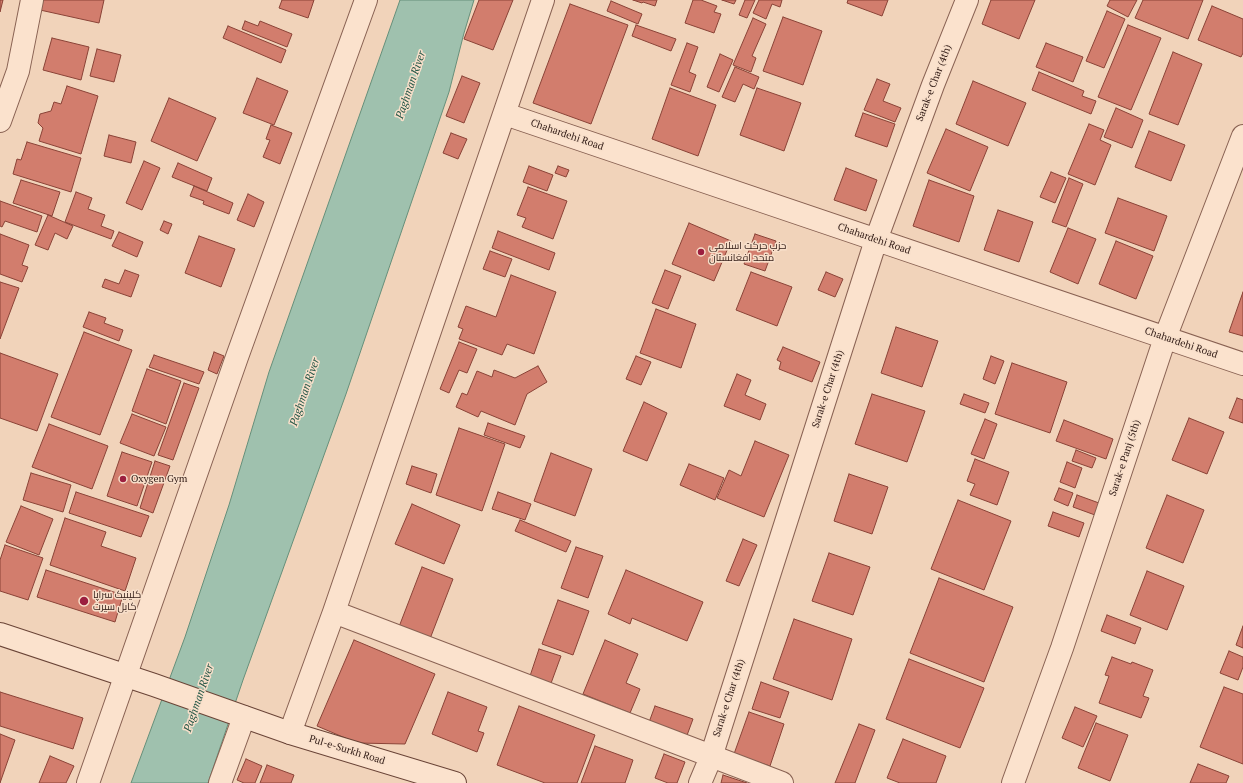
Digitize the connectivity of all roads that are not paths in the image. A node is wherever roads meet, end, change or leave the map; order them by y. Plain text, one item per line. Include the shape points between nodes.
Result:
1 (32, 0) edge
2 (366, 0) edge
3 (544, 0) edge
4 (967, 0) edge
5 (505, 114) junction
6 (0, 121) edge
7 (1243, 136) edge
8 (876, 240) junction
9 (1165, 338) junction
10 (1243, 364) edge
11 (334, 612) junction
12 (0, 634) edge
13 (127, 676) junction
14 (242, 716) junction
15 (290, 733) junction
16 (711, 757) junction
17 (88, 783) edge
18 (220, 783) edge
19 (455, 783) edge
20 (700, 783) edge
21 (782, 783) edge
22 (1012, 783) edge

1 - 6 street via 18,71
2 - 13 street via 240,350
3 - 5 street
4 - 8 street, Sarak-e Char (4th)
5 - 8 street, Chahardehi Road
5 - 11 street
7 - 9 street, Sarak-e Panj (5th)
8 - 9 street, Chahardehi Road
8 - 16 street, Sarak-e Char (4th)
9 - 10 street, Chahardehi Road
9 - 22 street, Sarak-e Panj (5th) via 1062,648
11 - 15 street
11 - 16 street
12 - 13 street
13 - 14 street, Pul-e-Surkh Road
13 - 17 street
14 - 15 street, Pul-e-Surkh Road
14 - 18 street
15 - 19 street, Pul-e-Surkh Road
16 - 20 street, Sarak-e Char (4th)
16 - 21 street

